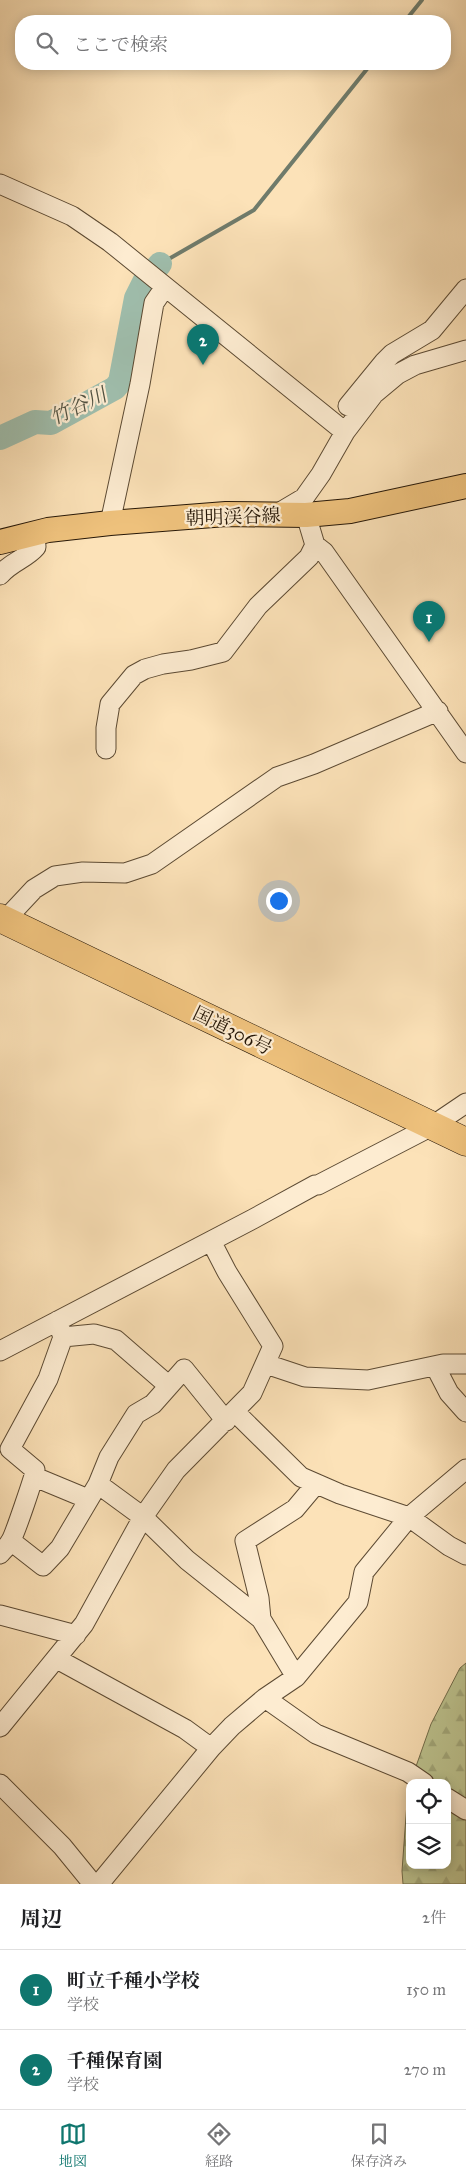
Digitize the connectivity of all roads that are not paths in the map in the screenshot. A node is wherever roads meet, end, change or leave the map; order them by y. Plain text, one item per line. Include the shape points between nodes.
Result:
1 (0, 184) edge
2 (165, 287) junction
3 (466, 288) edge
4 (466, 350) edge
5 (340, 428) junction
6 (466, 486) edge
7 (277, 514) junction
8 (306, 515) junction
9 (110, 523) junction
10 (35, 533) junction
11 (0, 542) edge
12 (315, 545) junction
13 (0, 574) edge
14 (438, 712) junction
15 (106, 749) dead end
16 (466, 753) edge
17 (2, 921) edge
18 (466, 1103) edge
19 (432, 1126) junction
20 (466, 1142) edge
21 (211, 1241) junction
22 (60, 1329) junction
23 (0, 1351) edge
24 (266, 1364) junction
25 (466, 1364) edge
26 (435, 1366) junction
27 (168, 1386) junction
28 (466, 1412) edge
29 (231, 1416) junction
30 (466, 1469) edge
31 (35, 1476) junction
32 (316, 1484) junction
33 (93, 1491) junction
34 (143, 1517) junction
35 (409, 1518) junction
36 (6, 1548) edge
37 (466, 1555) edge
38 (0, 1615) edge
39 (262, 1619) junction
40 (76, 1635) junction
41 (57, 1658) junction
42 (296, 1677) junction
43 (265, 1698) junction
44 (0, 1727) edge
45 (211, 1748) junction
46 (418, 1779) edge
47 (0, 1784) edge
48 (451, 1801) edge
49 (466, 1810) edge
50 (93, 1884) edge
51 (99, 1884) edge

1 - 2 street via 72,216
2 - 5 street
2 - 9 street via 154,303
3 - 5 street via 432,330 392,354 369,378
4 - 5 street via 427,360 398,374
5 - 7 street via 321,474 304,498
6 - 8 main road, 朝明渓谷線 via 350,511
7 - 8 main road, 朝明渓谷線
7 - 9 main road, 朝明渓谷線 via 226,514
8 - 12 street
9 - 10 main road, 朝明渓谷線
10 - 11 main road, 朝明渓谷線
10 - 13 street via 36,547 29,556 13,562
12 - 14 street via 324,552
12 - 15 street via 309,556 258,606 223,652 163,664 134,675 110,704
14 - 16 street
14 - 17 street via 277,777 152,864 125,873 83,872 55,876 34,889
17 - 19 highway, 国道306号
18 - 19 street
19 - 20 highway, 国道306号
19 - 21 street
21 - 22 street
21 - 24 street via 272,1346
22 - 23 street
22 - 27 street via 116,1340
22 - 31 street via 48,1379 10,1449 35,1470
24 - 26 street via 305,1377 368,1380
24 - 29 street via 252,1393
25 - 26 street
26 - 28 street via 449,1393
27 - 29 street via 184,1369
27 - 33 street via 153,1404 136,1414
29 - 32 street via 301,1477
29 - 34 street via 176,1470
30 - 35 street
31 - 33 street
31 - 36 street
32 - 35 street
32 - 39 street via 295,1509 245,1541 260,1598
33 - 34 street
33 - 36 street via 60,1548 43,1566
34 - 39 street via 187,1560
34 - 40 street
35 - 37 street
35 - 42 street via 364,1572 358,1602
38 - 40 street
39 - 42 street
40 - 41 street
41 - 44 street
41 - 45 street via 185,1729
42 - 43 street
43 - 45 street
43 - 46 street via 316,1734
45 - 51 street
47 - 50 street via 62,1846
48 - 49 street

